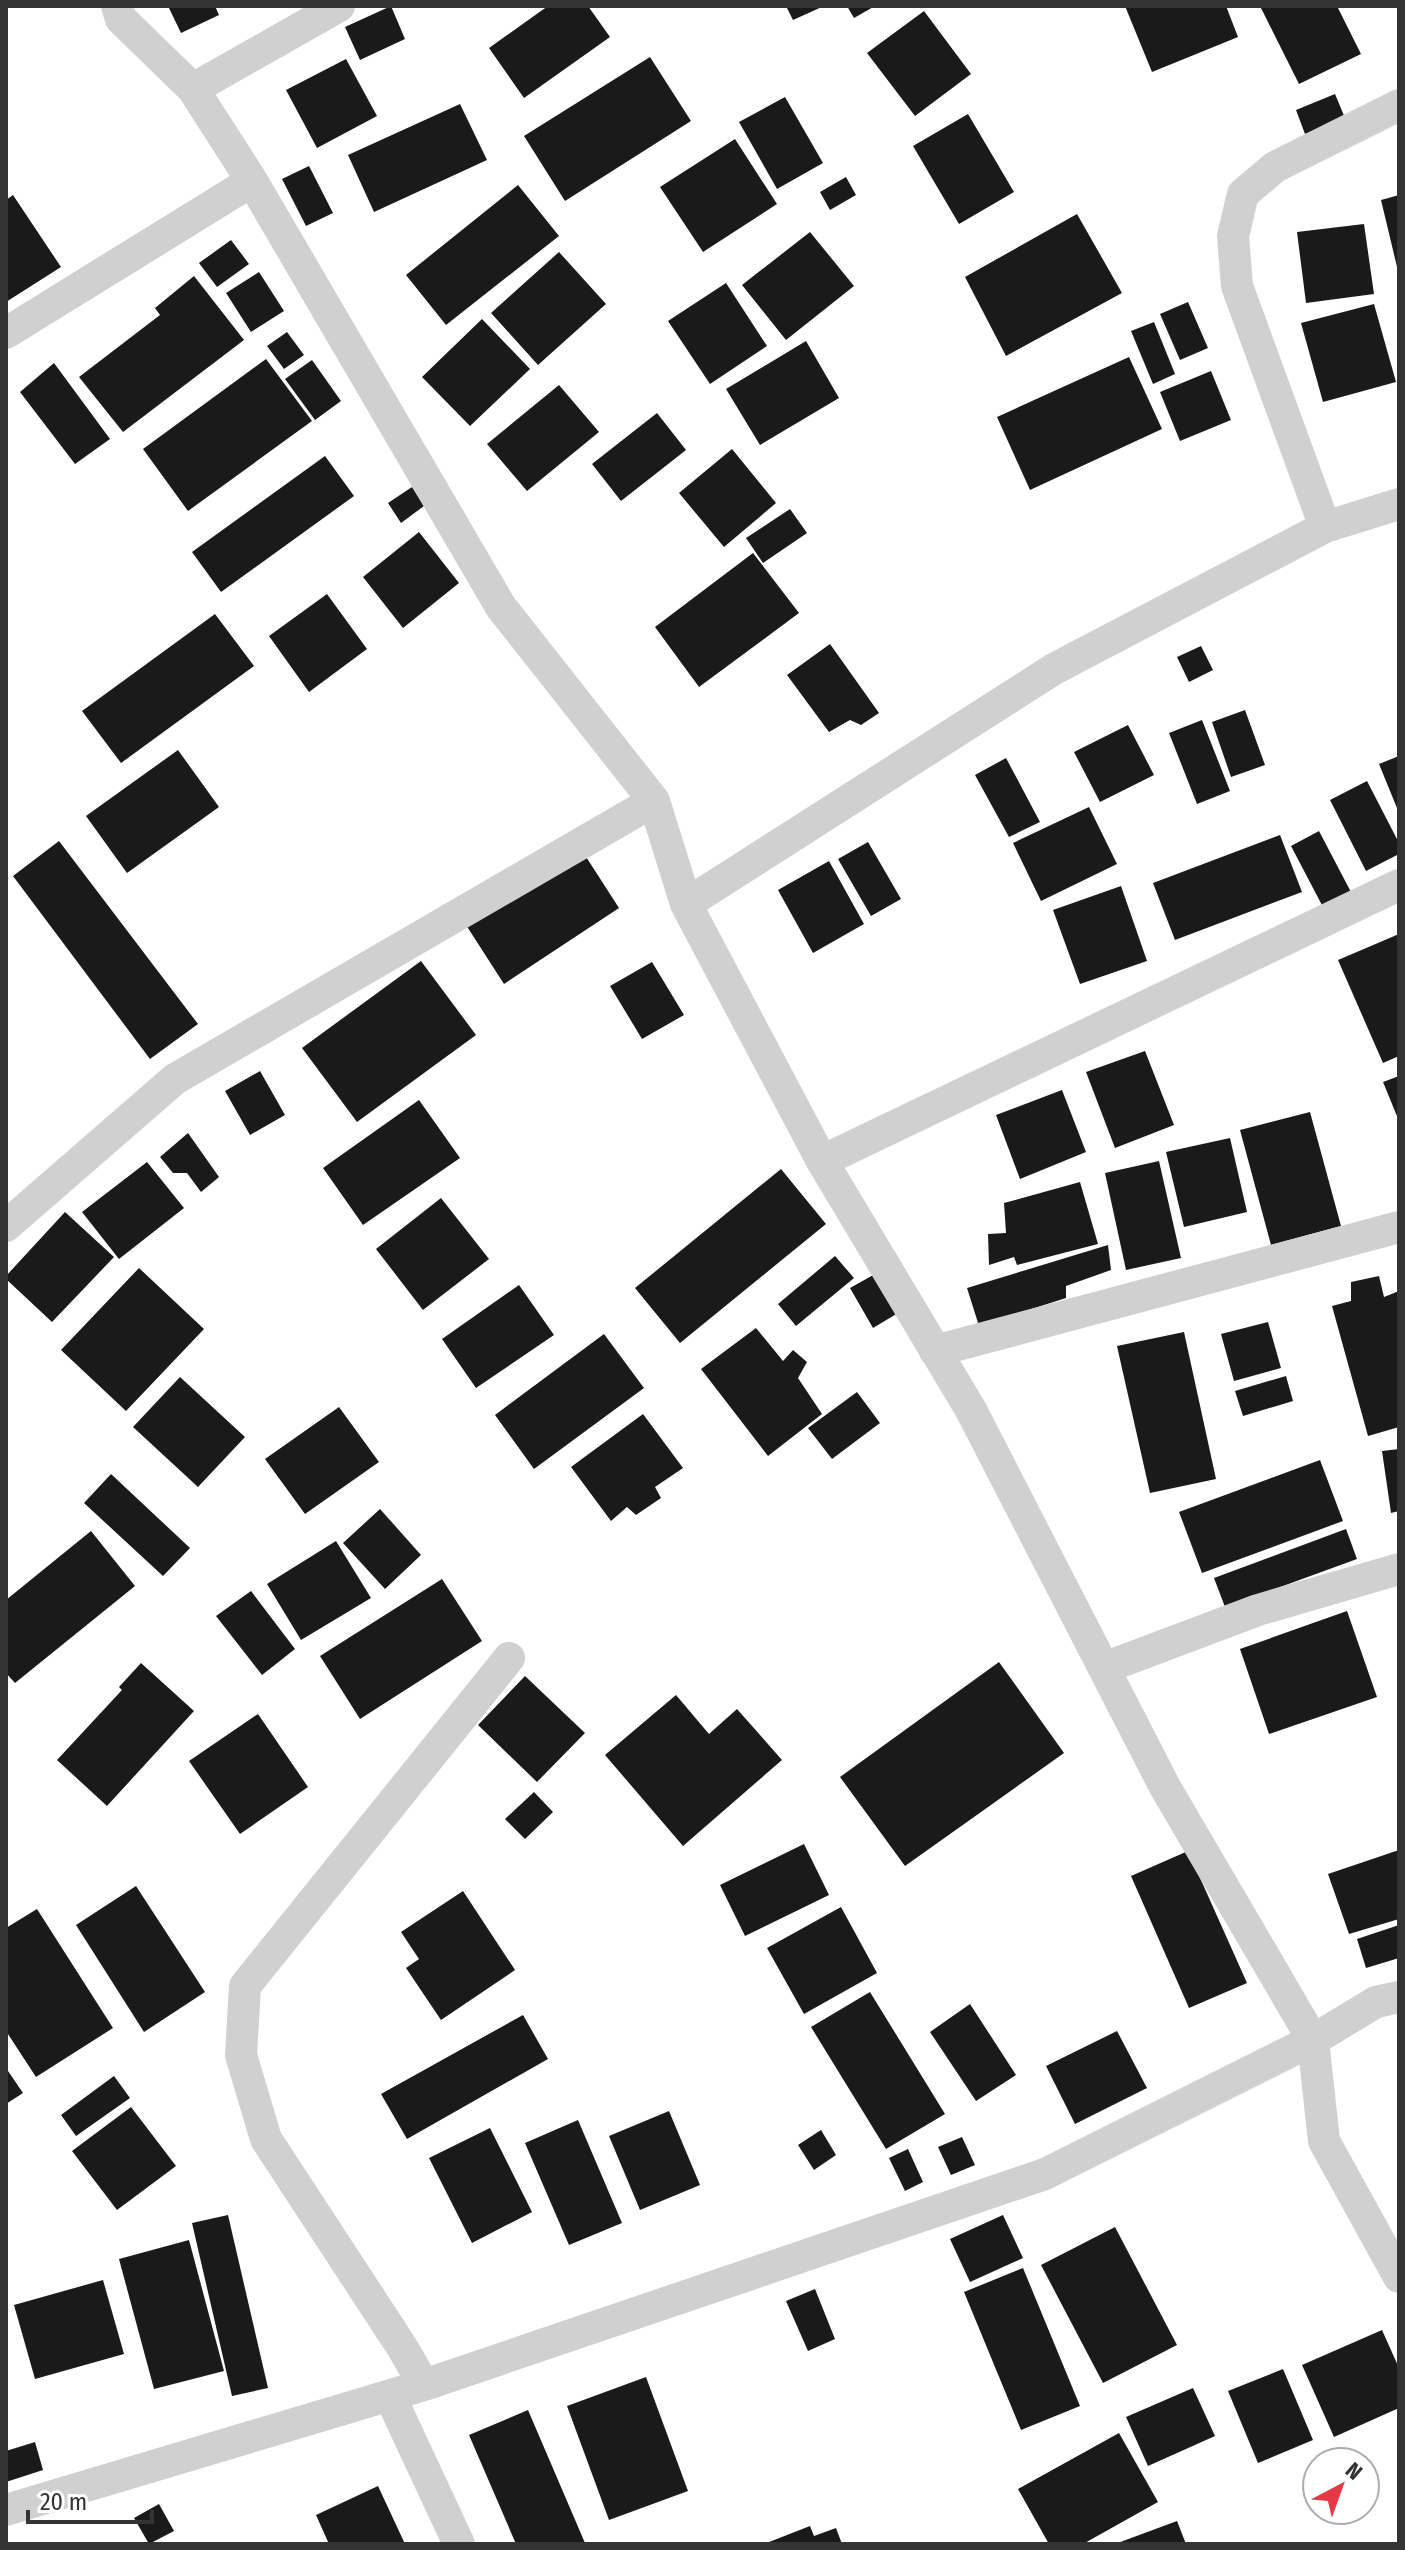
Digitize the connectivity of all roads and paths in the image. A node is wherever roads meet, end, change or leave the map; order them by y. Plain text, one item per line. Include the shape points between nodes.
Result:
1 (117, 6) edge
2 (339, 6) edge
3 (193, 89) junction
4 (1399, 105) edge
5 (252, 181) junction
6 (6, 333) edge
7 (1399, 504) edge
8 (1325, 527) junction
9 (654, 801) junction
10 (1399, 885) edge
11 (686, 904) junction
12 (822, 1161) junction
13 (6, 1226) edge
14 (1399, 1227) edge
15 (935, 1351) junction
16 (1399, 1569) edge
17 (509, 1658) dead end
18 (1104, 1668) junction
19 (1399, 1997) edge
20 (1313, 2040) junction
21 (1399, 2277) edge
22 (424, 2385) junction
23 (390, 2396) junction
24 (6, 2510) edge
25 (459, 2544) edge

1 - 3 street via 121,19
2 - 3 street
3 - 5 street
4 - 8 street via 1275,167 1243,194 1233,236 1237,286
5 - 6 street
5 - 9 street via 501,607
7 - 8 street
8 - 11 street via 1054,669
9 - 11 street
9 - 13 street via 175,1079
10 - 12 street
11 - 12 street
12 - 15 street
14 - 15 street
15 - 18 street via 971,1410
16 - 18 street via 1258,1610
17 - 22 street via 245,1986 241,2055 266,2139
18 - 20 street via 1165,1787
19 - 20 street via 1376,2002
20 - 21 street via 1324,2141
20 - 22 street via 1045,2174
22 - 23 street
23 - 24 street
23 - 25 street

